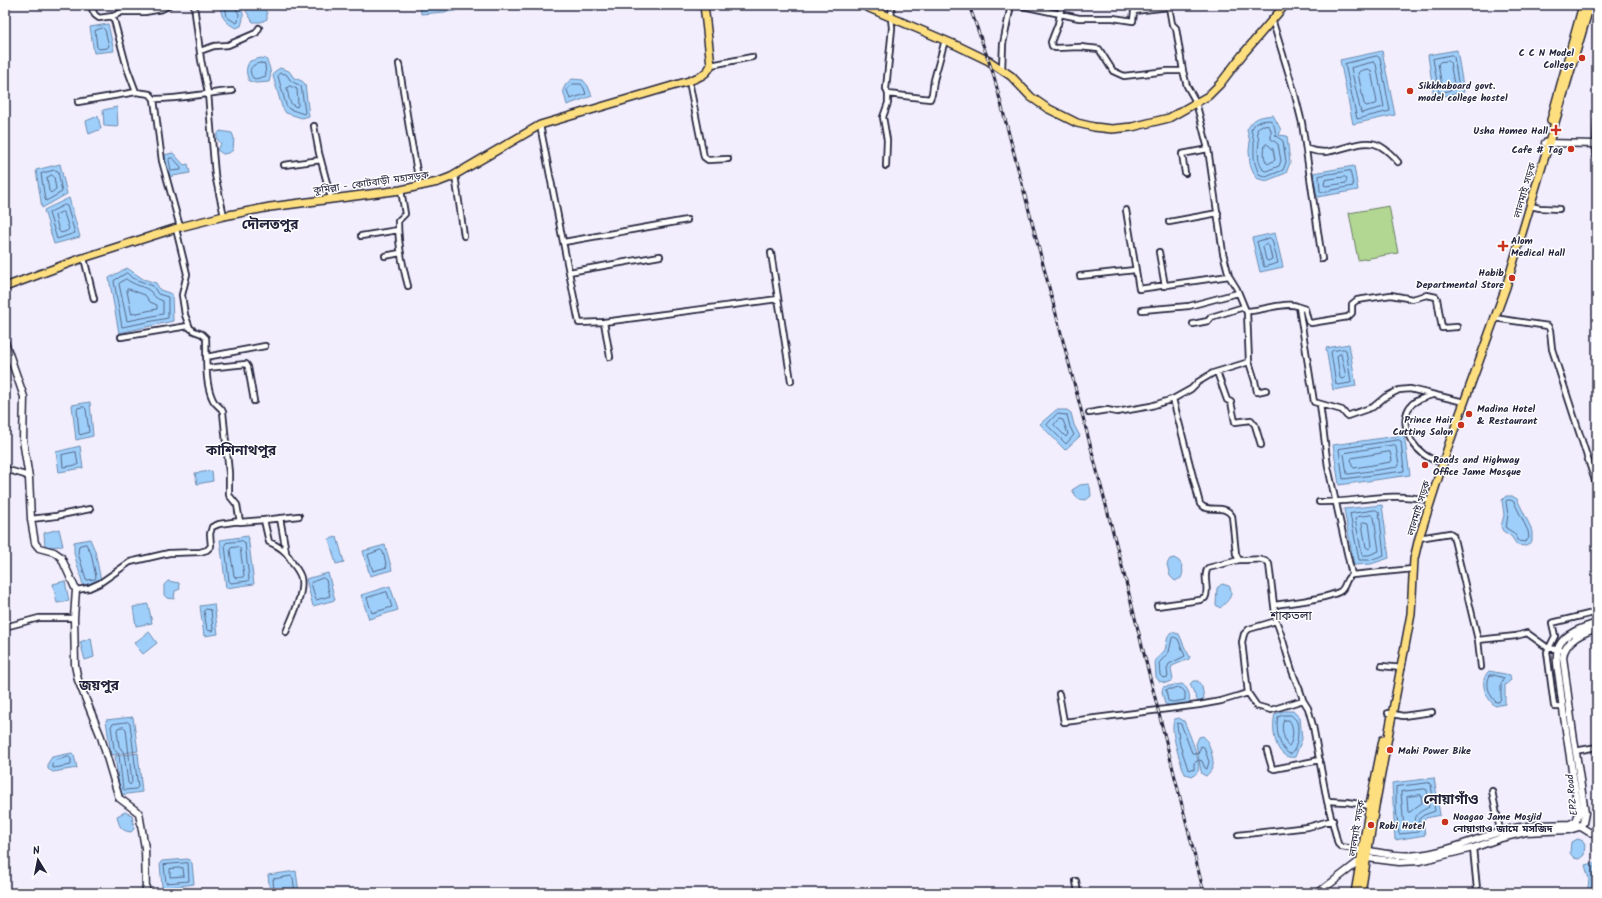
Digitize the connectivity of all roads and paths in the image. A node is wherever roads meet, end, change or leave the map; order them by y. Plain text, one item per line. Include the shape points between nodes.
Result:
1 (90, 5) edge
2 (169, 5) edge
3 (194, 5) edge
4 (587, 5) edge
5 (597, 5) edge
6 (704, 5) edge
7 (862, 5) edge
8 (892, 5) edge
9 (1011, 5) edge
10 (1018, 5) edge
11 (1062, 5) edge
12 (1286, 5) edge
13 (1583, 5) edge
14 (1590, 5) edge
15 (1169, 6) edge
16 (1060, 15) junction
17 (113, 16) junction
18 (891, 18) junction
19 (1272, 19) junction
20 (259, 28) dead end
21 (945, 40) junction
22 (1577, 40) junction
23 (200, 51) junction
24 (752, 57) dead end
25 (399, 64) dead end
26 (711, 65) junction
27 (1002, 69) junction
28 (1183, 71) junction
29 (690, 81) junction
30 (232, 91) dead end
31 (136, 92) junction
32 (208, 93) junction
33 (888, 94) junction
34 (154, 99) junction
35 (78, 102) dead end
36 (1196, 102) junction
37 (1597, 121) edge
38 (540, 125) junction
39 (314, 126) dead end
40 (1547, 143) junction
41 (1596, 144) junction
42 (1208, 149) junction
43 (1307, 149) junction
44 (1597, 157) edge
45 (728, 159) dead end
46 (321, 160) junction
47 (1398, 162) dead end
48 (284, 165) dead end
49 (886, 166) dead end
50 (1185, 173) dead end
51 (455, 175) junction
52 (420, 187) junction
53 (401, 190) junction
54 (330, 198) junction
55 (1530, 206) junction
56 (1559, 209) dead end
57 (1126, 210) dead end
58 (1218, 213) junction
59 (224, 216) junction
60 (687, 220) dead end
61 (1169, 222) dead end
62 (178, 228) junction
63 (398, 230) junction
64 (361, 236) dead end
65 (464, 236) dead end
66 (564, 242) junction
67 (771, 252) dead end
68 (1159, 252) dead end
69 (400, 253) junction
70 (385, 256) dead end
71 (660, 256) dead end
72 (84, 258) junction
73 (1322, 259) dead end
74 (1135, 270) junction
75 (569, 272) junction
76 (1080, 276) dead end
77 (1229, 276) junction
78 (5, 286) edge
79 (408, 286) dead end
80 (1165, 286) junction
81 (1238, 293) junction
82 (94, 299) dead end
83 (778, 299) junction
84 (1244, 307) junction
85 (1299, 307) junction
86 (1142, 310) dead end
87 (1247, 312) junction
88 (1494, 318) junction
89 (604, 322) junction
90 (1193, 324) dead end
91 (188, 326) junction
92 (1457, 327) dead end
93 (121, 337) dead end
94 (5, 342) edge
95 (265, 346) dead end
96 (206, 356) junction
97 (610, 357) dead end
98 (1249, 362) junction
99 (207, 368) junction
100 (1217, 372) junction
101 (791, 381) dead end
102 (1266, 390) dead end
103 (1434, 394) junction
104 (1173, 399) junction
105 (254, 401) dead end
106 (1462, 402) junction
107 (1320, 404) junction
108 (1089, 413) dead end
109 (1261, 445) dead end
110 (1438, 461) junction
111 (5, 468) edge
112 (29, 478) junction
113 (1597, 487) edge
114 (1426, 500) junction
115 (1319, 502) dead end
116 (1336, 502) junction
117 (90, 509) dead end
118 (299, 516) dead end
119 (280, 518) junction
120 (31, 519) junction
121 (264, 520) junction
122 (240, 521) junction
123 (1419, 538) junction
124 (286, 552) junction
125 (1239, 560) junction
126 (1411, 569) junction
127 (1352, 575) junction
128 (76, 590) junction
129 (1274, 605) junction
130 (1157, 606) dead end
131 (1597, 612) edge
132 (74, 618) junction
133 (1276, 621) junction
134 (1597, 623) edge
135 (5, 627) edge
136 (1597, 628) edge
137 (286, 632) dead end
138 (1478, 640) junction
139 (1548, 648) junction
140 (1561, 650) junction
141 (1382, 666) dead end
142 (1481, 667) dead end
143 (1400, 668) junction
144 (1248, 693) junction
145 (1059, 694) dead end
146 (1303, 700) junction
147 (1563, 707) junction
148 (1432, 712) dead end
149 (1390, 714) junction
150 (1568, 726) junction
151 (1597, 747) edge
152 (1267, 751) dead end
153 (1576, 752) junction
154 (1320, 760) junction
155 (1492, 791) dead end
156 (1327, 801) junction
157 (1372, 806) junction
158 (1333, 820) junction
159 (1573, 822) junction
160 (1579, 827) junction
161 (1597, 834) edge
162 (1238, 835) dead end
163 (1501, 835) junction
164 (1460, 848) junction
165 (1473, 848) junction
166 (1364, 855) junction
167 (1076, 881) dead end
168 (1477, 889) dead end
169 (146, 893) edge
170 (1078, 893) edge
171 (1318, 893) edge
172 (1355, 893) edge
173 (1361, 893) edge

1 - 17 street via 96,18
2 - 17 street via 162,9 122,12
3 - 23 street
4 - 5 street
6 - 26 main road
7 - 18 main road
8 - 18 street
9 - 27 street via 1003,44
10 - 16 street
11 - 16 street
12 - 19 main road
13 - 22 main road, লালমাই সড়ক
14 - 22 main road, লালমাই সড়ক
15 - 16 street via 1134,11 1133,21
15 - 28 street via 1172,24 1176,28
16 - 28 street via 1051,42 1055,48 1099,49 1113,71 1124,76
17 - 31 street
18 - 21 main road
18 - 33 street via 886,89
19 - 36 main road via 1220,84 1208,96
19 - 43 street via 1294,90
20 - 23 street via 253,35 228,45
21 - 27 main road
21 - 33 street via 930,99
22 - 40 main road, লালমাই সড়ক
23 - 32 street
24 - 26 street
25 - 52 street
26 - 29 main road, কুমিল্লা - কোটবাড়ী মহাসড়ক via 709,72
27 - 36 main road via 1047,108 1077,123 1094,127 1112,129 1152,123 1169,118
28 - 36 street via 1187,86
29 - 38 main road, কুমিল্লা - কোটবাড়ী মহাসড়ক
29 - 45 street via 704,157 708,160
30 - 32 street
31 - 34 street via 150,94
31 - 35 street
32 - 34 street via 187,98
32 - 59 street via 215,175
33 - 49 street via 883,116 887,140
34 - 62 street via 165,174
36 - 42 street
37 - 41 street
38 - 51 main road, কুমিল্লা - কোটবাড়ী মহাসড়ক
38 - 66 street
39 - 46 street
40 - 41 main road
40 - 55 main road, লালমাই সড়ক
40 - 88 main road, লালমাই সড়ক
41 - 44 main road
42 - 50 street via 1182,154
42 - 58 street
43 - 47 street via 1325,152 1368,143 1388,151
43 - 73 street
46 - 48 street
46 - 54 street
51 - 52 main road, কুমিল্লা - কোটবাড়ী মহাসড়ক
51 - 65 street
52 - 53 main road, কুমিল্লা - কোটবাড়ী মহাসড়ক
53 - 54 main road, কুমিল্লা - কোটবাড়ী মহাসড়ক
53 - 63 street via 405,214 398,221
54 - 59 main road, কুমিল্লা - কোটবাড়ী মহাসড়ক
55 - 56 street
55 - 88 main road, লালমাই সড়ক
57 - 74 street
58 - 61 street
58 - 77 street
59 - 62 main road, কুমিল্লা - কোটবাড়ী মহাসড়ক
60 - 66 street
62 - 72 main road, কুমিল্লা - কোটবাড়ী মহাসড়ক
62 - 91 street via 187,274 182,299
63 - 64 street
63 - 69 street
66 - 75 street
67 - 83 street
68 - 80 street
69 - 70 street
69 - 79 street
71 - 75 street
72 - 78 main road, কুমিল্লা - কোটবাড়ী মহাসড়ক
72 - 82 street
74 - 76 street
74 - 80 street via 1139,290
75 - 89 street via 579,324
77 - 80 street
77 - 81 street
81 - 84 street
81 - 86 street via 1189,306
83 - 89 street
83 - 101 street
84 - 87 street
84 - 90 street
85 - 87 street via 1272,307
85 - 92 street via 1305,310 1308,321 1312,323 1348,318 1352,313 1352,304 1357,300 1391,295 1412,299 1429,296 1437,299 1442,328
85 - 107 street via 1313,401
87 - 98 street
88 - 106 main road, লালমাই সড়ক
88 - 113 street via 1548,326 1552,349
89 - 97 street
91 - 93 street
91 - 96 street via 204,336
94 - 112 main road via 24,398 23,440
95 - 96 street
96 - 99 street
98 - 100 street
98 - 102 street via 1257,392
99 - 105 street via 246,364
99 - 122 street via 213,400 223,412 229,495 237,505
100 - 104 street
100 - 109 street via 1227,400 1231,402 1235,422 1251,420
103 - 106 street
103 - 107 street via 1410,389 1399,390 1373,407 1347,416 1342,410
103 - 110 street via 1417,400 1409,408 1406,426 1416,448 1430,460
104 - 108 street via 1117,412 1107,410
104 - 125 street via 1200,504 1206,508 1225,510 1232,516 1236,554
106 - 110 main road, লালমাই সড়ক
106 - 123 main road, লালমাই সড়ক
107 - 116 street via 1328,467
110 - 114 main road, লালমাই সড়ক
111 - 112 street
112 - 120 main road
114 - 116 street via 1393,497
114 - 126 main road, লালমাই সড়ক via 1416,532
115 - 116 street
116 - 127 street
117 - 120 street
118 - 119 street
119 - 121 street
119 - 124 street
120 - 128 main road via 37,546 61,557
121 - 122 street via 242,523
121 - 124 street via 268,542
122 - 128 street via 212,527 211,546 207,550 169,553 136,560 100,583
123 - 126 main road, লালমাই সড়ক
123 - 138 street via 1450,533 1453,536
124 - 137 street via 301,577 301,590
125 - 129 street via 1266,560 1269,564
125 - 130 street via 1208,568 1205,598
126 - 127 street
126 - 143 main road, লালমাই সড়ক
127 - 129 street via 1341,591
128 - 132 main road
129 - 133 street
131 - 139 street via 1553,622 1555,636
132 - 135 street via 39,618
132 - 169 main road via 78,680 101,737 119,798 138,812 140,817 145,848
133 - 144 street via 1249,629 1244,634 1242,642
133 - 146 street
134 - 140 main road via 1570,634 1564,639
136 - 140 main road via 1577,637
138 - 139 street via 1527,633
138 - 142 street
139 - 140 street
139 - 147 street via 1554,706
140 - 147 main road, EPZ Road via 1557,660
140 - 150 main road, EPZ Road
141 - 143 street
143 - 149 main road, লালমাই সড়ক
144 - 145 street via 1199,705 1064,722
144 - 146 street via 1257,706 1271,710
146 - 154 street via 1308,708
147 - 150 main road, EPZ Road
148 - 149 street via 1403,716
149 - 157 main road, লালমাই সড়ক
150 - 153 main road, EPZ Road
150 - 159 main road, EPZ Road via 1579,813
151 - 153 street
152 - 154 street via 1272,768
153 - 160 main road, EPZ Road via 1585,813 1583,823
154 - 156 street
155 - 163 street
156 - 157 street
156 - 158 street
157 - 166 main road, লালমাই সড়ক
158 - 162 street via 1308,827
158 - 166 street via 1337,841 1341,847
159 - 160 main road
159 - 163 main road, EPZ Road via 1526,826
160 - 161 main road
160 - 163 main road, EPZ Road
163 - 164 main road, EPZ Road
163 - 165 main road, EPZ Road
164 - 165 main road, EPZ Road
164 - 166 main road, EPZ Road via 1420,858
165 - 168 street
166 - 171 main road
166 - 172 main road, লালমাই সড়ক
166 - 173 main road, লালমাই সড়ক
167 - 170 street

